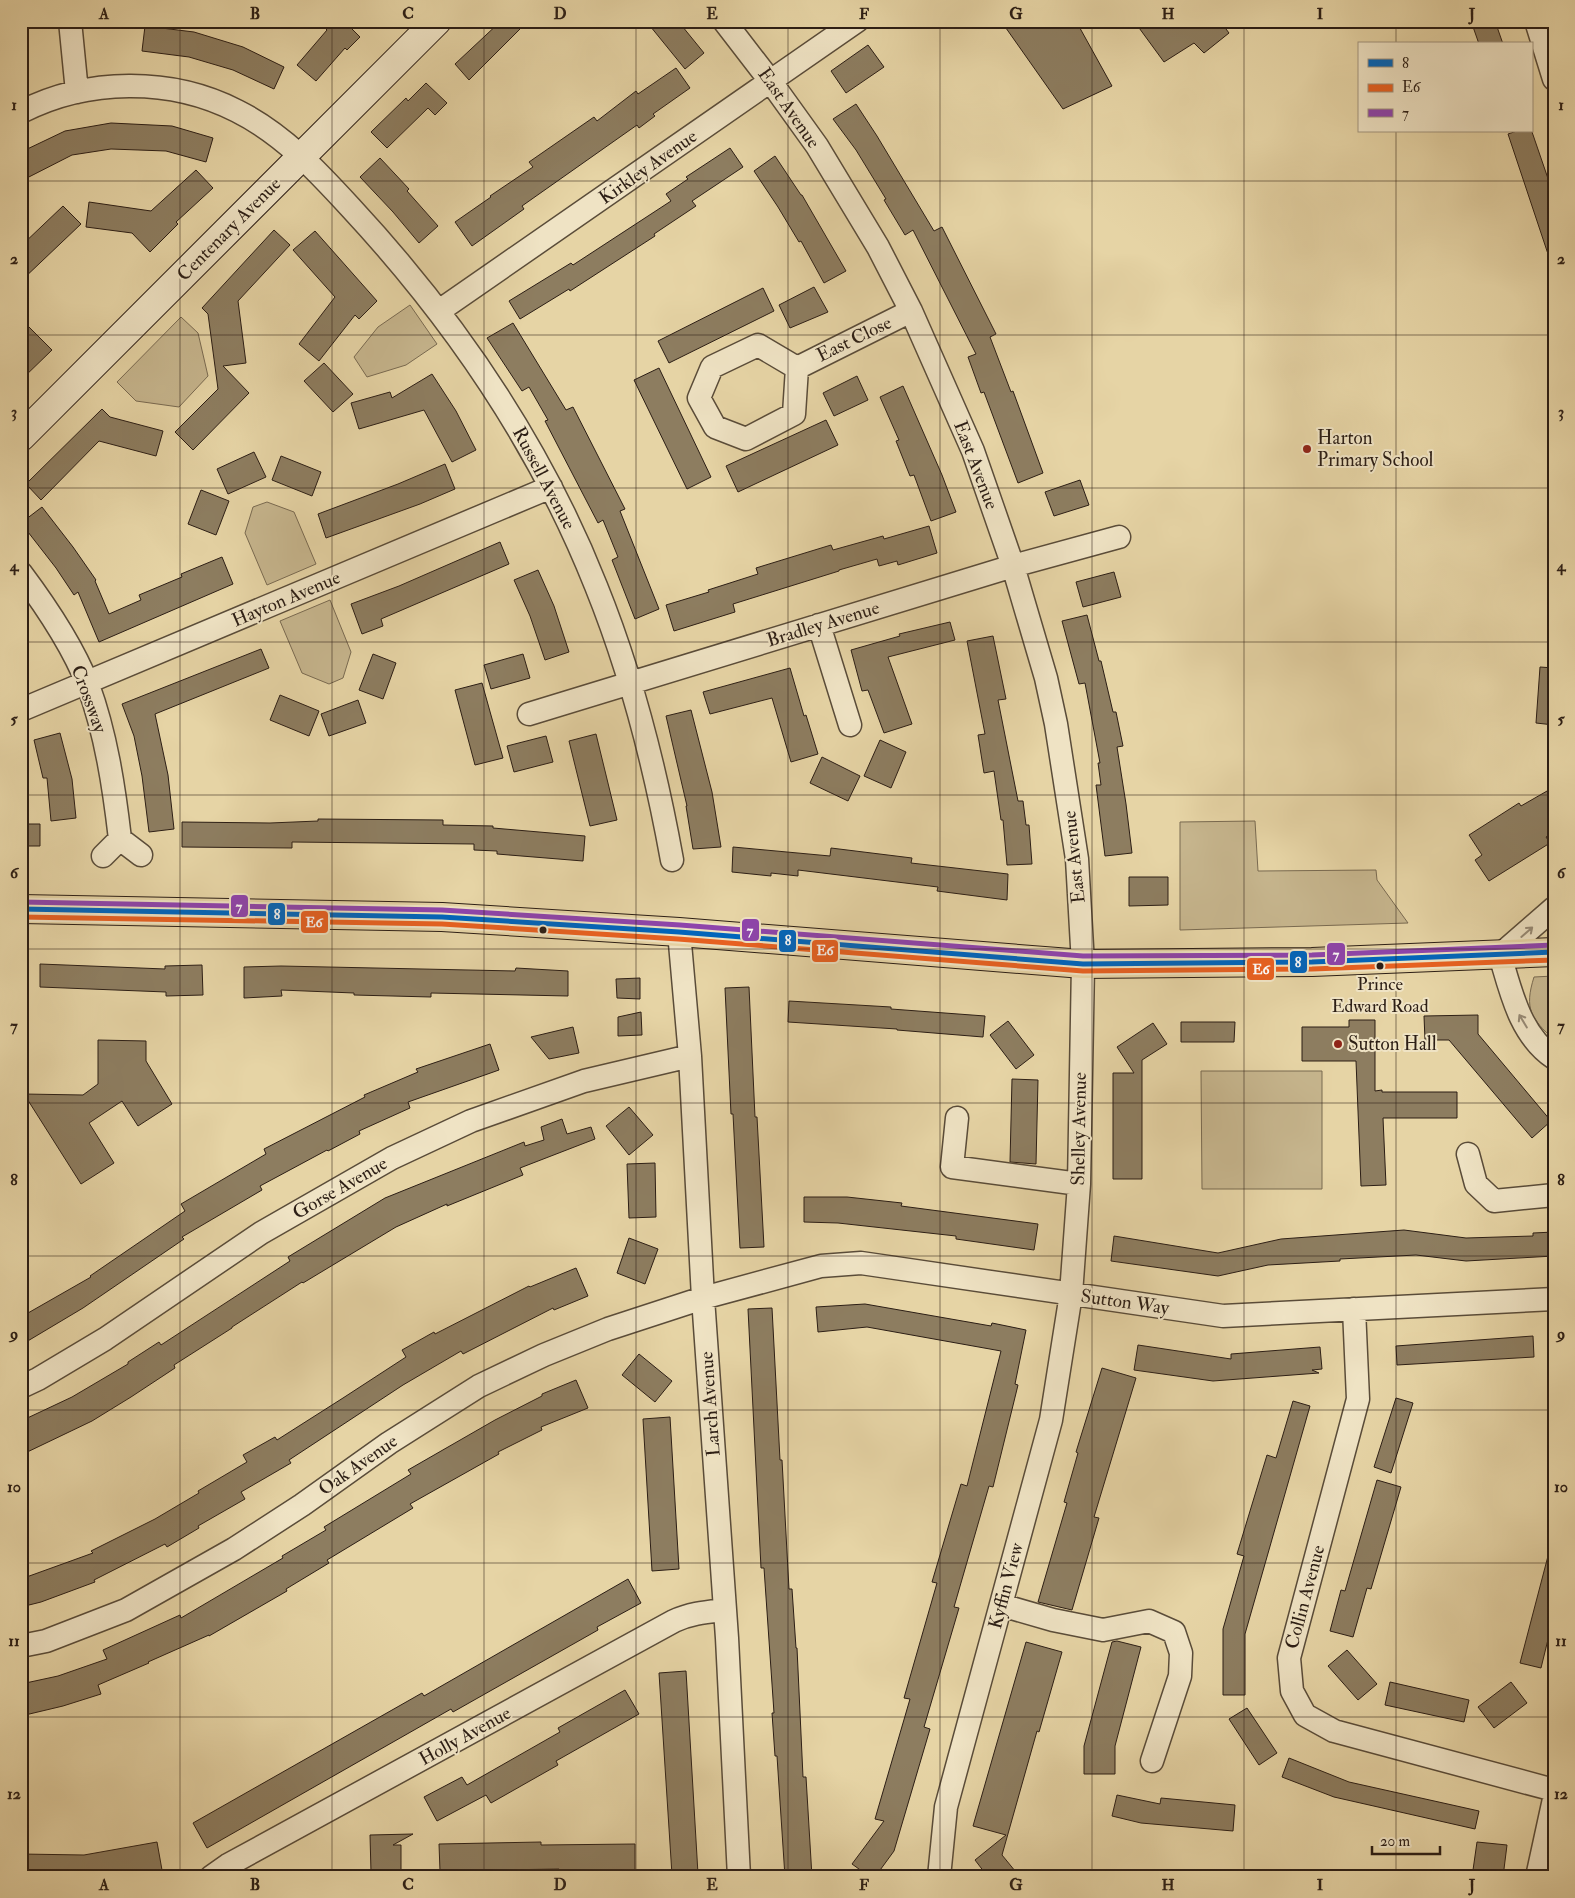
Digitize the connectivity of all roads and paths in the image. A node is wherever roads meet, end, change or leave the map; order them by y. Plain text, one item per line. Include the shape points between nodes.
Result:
1 (70, 21) edge
2 (437, 21) edge
3 (724, 21) edge
4 (857, 21) edge
5 (1536, 21) edge
6 (1554, 79) edge
7 (771, 82) junction
8 (77, 92) junction
9 (21, 112) edge
10 (302, 156) junction
11 (439, 311) junction
12 (911, 311) junction
13 (797, 368) junction
14 (21, 437) edge
15 (551, 487) junction
16 (1119, 537) dead end
17 (1013, 566) junction
18 (21, 573) edge
19 (819, 625) junction
20 (87, 683) junction
21 (631, 683) junction
22 (21, 710) edge
23 (528, 714) dead end
24 (850, 725) dead end
25 (120, 839) junction
26 (140, 855) dead end
27 (103, 856) dead end
28 (672, 860) dead end
29 (1554, 908) edge
30 (21, 909) edge
31 (679, 932) junction
32 (1554, 952) edge
33 (1500, 955) junction
34 (1083, 964) junction
35 (690, 1056) junction
36 (1554, 1058) edge
37 (957, 1118) dead end
38 (1468, 1154) dead end
39 (1079, 1184) junction
40 (1554, 1195) edge
41 (1071, 1294) junction
42 (703, 1298) junction
43 (1554, 1299) edge
44 (1354, 1309) junction
45 (21, 1387) edge
46 (1001, 1605) junction
47 (725, 1610) junction
48 (21, 1646) edge
49 (1152, 1761) dead end
50 (1554, 1790) edge
51 (1554, 1799) edge
52 (211, 1877) edge
53 (739, 1877) edge
54 (939, 1877) edge
55 (1536, 1877) edge

1 - 8 street
2 - 10 street, Centenary Avenue
3 - 7 street, East Avenue
4 - 7 street, Kirkley Avenue
5 - 6 street
7 - 11 street, Kirkley Avenue
7 - 12 street, East Avenue via 827,163 878,247
8 - 9 street, Russell Avenue
8 - 10 street, Russell Avenue via 131,86 184,92 236,110 281,138
10 - 11 street, Russell Avenue via 378,237
10 - 14 street, Centenary Avenue
11 - 15 street, Russell Avenue via 499,396
12 - 13 street, East Close
12 - 17 street, East Avenue via 974,451
13 - 13 street, East Close via 794,414 746,439 714,427 699,398 712,367 758,345
15 - 20 street, Hayton Avenue
15 - 21 street, Russell Avenue via 595,584
16 - 17 street, Bradley Avenue
17 - 19 street, Bradley Avenue
17 - 34 street, East Avenue via 1056,724 1076,859
18 - 20 street, Crossway via 62,634
19 - 21 street, Bradley Avenue
19 - 24 street
20 - 22 street, Hayton Avenue
20 - 25 street, Crossway via 107,755
21 - 23 street, Bradley Avenue
21 - 28 street, Russell Avenue via 659,792
25 - 26 street
25 - 27 street
33 -> 29 street
30 - 31 main road via 442,917
31 - 34 main road
31 - 35 street, Larch Avenue
32 - 33 main road
33 - 34 main road via 1312,962
36 -> 33 street via 1530,1033 1516,1009
34 - 39 street, Shelley Avenue
35 - 42 street, Larch Avenue
35 - 45 street, Gorse Avenue via 584,1081 471,1121 392,1158 261,1233 105,1339
37 - 39 street via 952,1167
38 - 40 street via 1476,1184 1494,1201
39 - 41 street, Shelley Avenue
41 - 42 street, Sutton Way via 861,1263 821,1266
41 - 44 street, Sutton Way via 1224,1316
41 - 46 street, Kyffin View via 1051,1420
42 - 47 street, Larch Avenue
42 - 48 street, Oak Avenue via 608,1329 479,1386 234,1549 126,1610 46,1641
43 - 44 street, Sutton Way
44 - 50 street, Collin Avenue via 1358,1399 1289,1658 1292,1691 1305,1715 1334,1731
46 - 49 street via 1103,1630 1149,1621 1174,1632 1181,1653 1180,1676
46 - 54 street, Kyffin View via 946,1807
47 - 52 street, Holly Avenue via 674,1621
47 - 53 street, Larch Avenue
51 - 55 street

